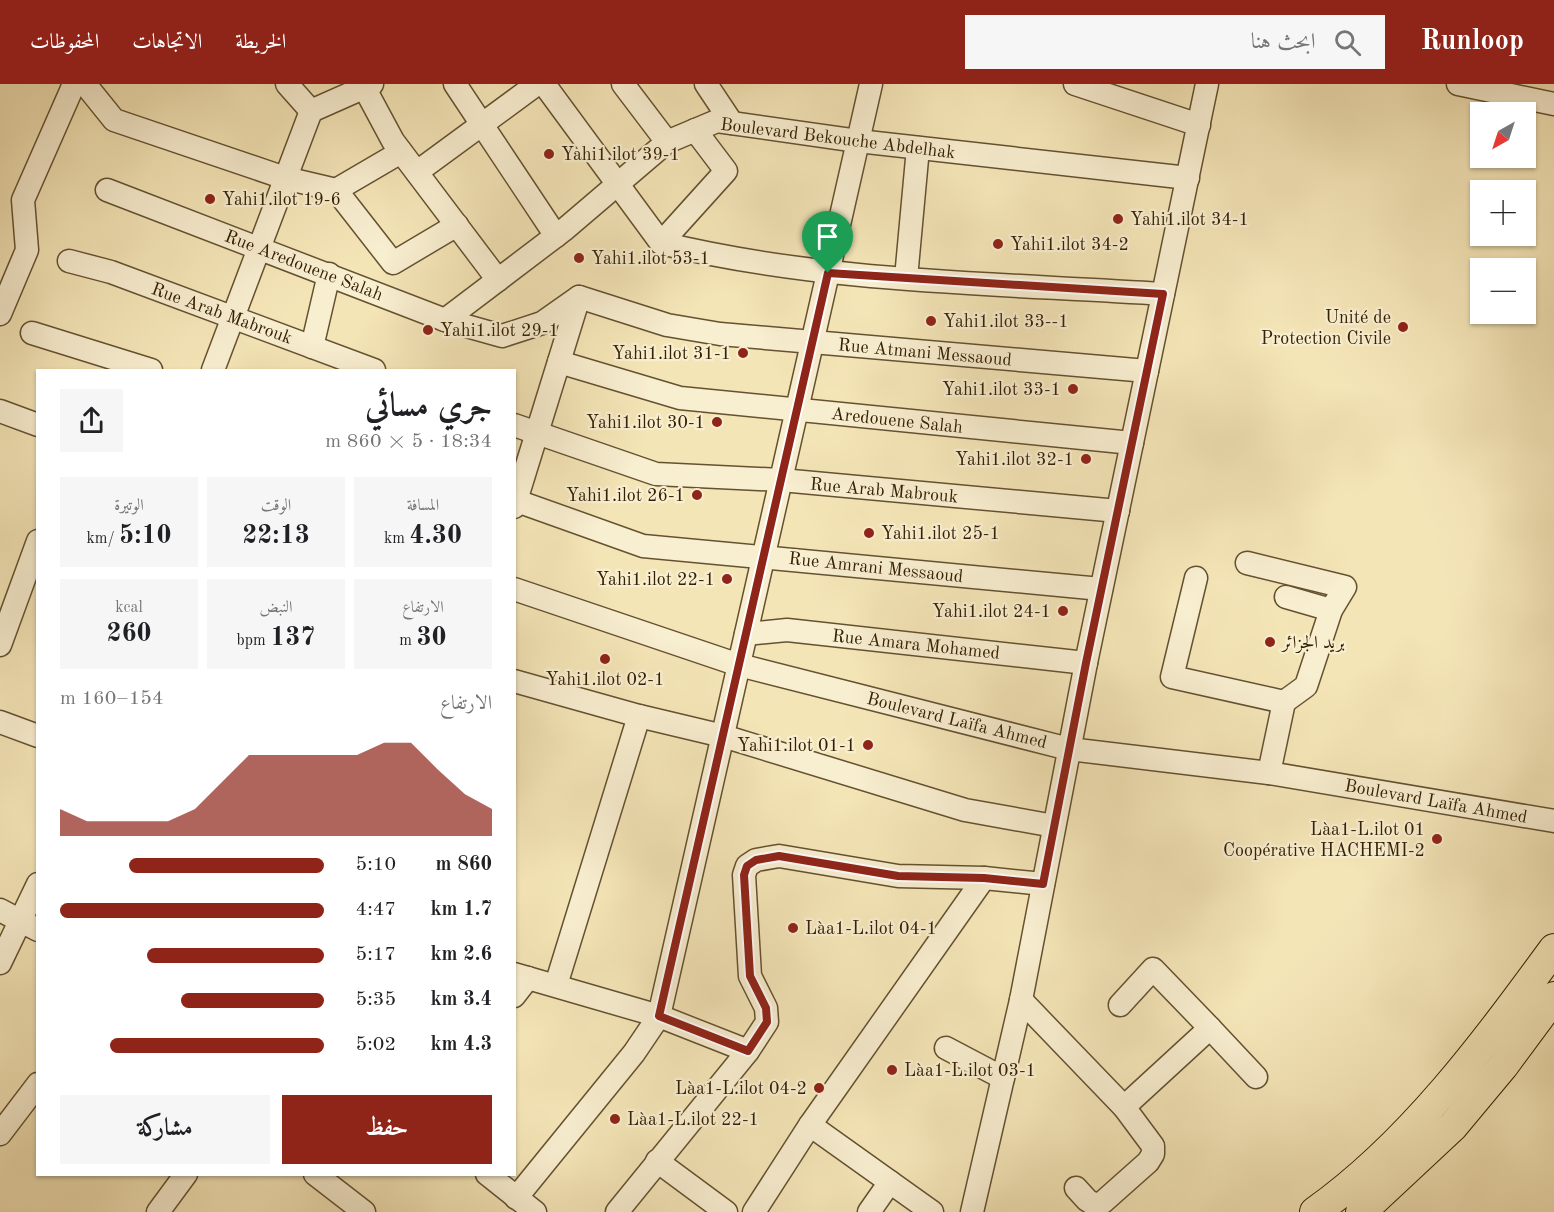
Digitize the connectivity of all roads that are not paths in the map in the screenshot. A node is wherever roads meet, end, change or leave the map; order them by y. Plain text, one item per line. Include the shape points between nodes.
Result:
1 (74, 84) edge
2 (86, 84) edge
3 (287, 84) edge
4 (455, 84) edge
5 (537, 84) edge
6 (544, 84) edge
7 (623, 84) edge
8 (706, 84) edge
9 (871, 84) edge
10 (1075, 84) edge
11 (1208, 84) edge
12 (1458, 84) edge
13 (368, 86) edge
14 (1554, 104) edge
15 (311, 111) junction
16 (481, 123) junction
17 (732, 123) junction
18 (1199, 125) junction
19 (695, 130) junction
20 (858, 141) junction
21 (667, 142) junction
22 (918, 148) junction
23 (401, 152) junction
24 (417, 172) junction
25 (285, 178) junction
26 (1188, 178) junction
27 (618, 185) junction
28 (107, 190) dead end
29 (336, 190) junction
30 (457, 225) junction
31 (556, 236) junction
32 (661, 243) junction
33 (259, 247) junction
34 (69, 261) dead end
35 (828, 273) junction
36 (329, 274) junction
37 (906, 278) junction
38 (498, 280) junction
39 (1163, 294) junction
40 (579, 297) junction
41 (0, 314) edge
42 (233, 316) junction
43 (445, 320) junction
44 (32, 333) dead end
45 (812, 343) junction
46 (312, 347) junction
47 (559, 362) junction
48 (148, 369) edge
49 (213, 369) edge
50 (371, 369) edge
51 (1147, 371) junction
52 (797, 410) junction
53 (0, 411) edge
54 (36, 424) edge
55 (516, 426) edge
56 (537, 433) junction
57 (1132, 443) junction
58 (781, 480) junction
59 (516, 500) edge
60 (516, 503) edge
61 (1118, 511) junction
62 (36, 546) edge
63 (764, 556) junction
64 (1247, 563) dead end
65 (1196, 578) dead end
66 (516, 589) edge
67 (1101, 590) junction
68 (1286, 597) dead end
69 (1331, 610) junction
70 (746, 634) junction
71 (0, 645) edge
72 (1086, 663) junction
73 (739, 665) junction
74 (516, 682) edge
75 (1284, 702) junction
76 (639, 716) junction
77 (0, 722) edge
78 (36, 735) edge
79 (723, 736) junction
80 (1069, 749) junction
81 (1269, 773) junction
82 (1554, 821) edge
83 (1054, 826) junction
84 (984, 878) junction
85 (1043, 884) junction
86 (36, 888) edge
87 (19, 920) edge
88 (1554, 949) edge
89 (0, 963) edge
90 (521, 976) edge
91 (556, 986) junction
92 (516, 990) edge
93 (1554, 997) edge
94 (1021, 1000) junction
95 (1120, 1005) dead end
96 (659, 1016) junction
97 (1210, 1028) junction
98 (945, 1048) dead end
99 (748, 1051) junction
100 (1256, 1077) dead end
101 (1003, 1078) junction
102 (36, 1087) edge
103 (1124, 1107) junction
104 (810, 1125) junction
105 (0, 1134) edge
106 (657, 1161) junction
107 (185, 1176) edge
108 (317, 1176) edge
109 (489, 1176) edge
110 (890, 1182) junction
111 (1076, 1188) dead end
112 (516, 1198) junction
113 (350, 1208) edge
114 (1327, 1208) edge
115 (158, 1212) edge
116 (535, 1212) edge
117 (617, 1212) edge
118 (726, 1212) edge
119 (754, 1212) edge
120 (869, 1212) edge
121 (932, 1212) edge
122 (972, 1212) edge
123 (1361, 1212) edge

1 - 41 street via 23,200 27,250
2 - 25 street via 114,120
3 - 15 street
4 - 16 street
5 - 16 street
6 - 27 street
7 - 21 street
8 - 17 street
9 - 20 street
10 - 18 street
11 - 18 street
12 - 14 street
13 - 15 street
13 - 23 street
15 - 25 street
16 - 24 street
16 - 31 street
17 - 19 street, Boulevard Bekouche Abdelhak via 717,121
17 - 20 street, Boulevard Bekouche Abdelhak
18 - 26 street
19 - 21 street, Boulevard Bekouche Abdelhak
19 - 32 street via 726,171
20 - 22 street, Boulevard Bekouche Abdelhak
20 - 35 street
21 - 27 street, Boulevard Bekouche Abdelhak
22 - 26 street, Boulevard Bekouche Abdelhak
22 - 37 street
23 - 24 street
23 - 29 street
24 - 30 street
25 - 29 street
25 - 33 street
26 - 39 street
27 - 31 street, Boulevard Bekouche Abdelhak
27 - 32 street
28 - 33 street, Rue Aredouene Salah
29 - 30 street via 393,263
30 - 38 street
31 - 38 street, Boulevard Bekouche Abdelhak
32 - 35 street via 719,257
33 - 36 street, Rue Aredouene Salah
33 - 42 street
34 - 42 street, Rue Arab Mabrouk
35 - 37 street
35 - 45 street
36 - 43 street, Rue Aredouene Salah
36 - 46 street
37 - 39 street
38 - 43 street, Boulevard Bekouche Abdelhak
39 - 51 street
40 - 43 street, Rue Aredouene Salah via 542,322 502,336
40 - 45 street, Rue Atmani Messaoud via 667,325
40 - 47 street
42 - 46 street, Rue Arab Mabrouk
42 - 49 street
44 - 48 street
45 - 51 street, Rue Atmani Messaoud
45 - 52 street
46 - 50 street, Rue Arab Mabrouk
47 - 52 street, Aredouene Salah via 680,398
47 - 56 street
51 - 57 street
52 - 57 street, Aredouene Salah
52 - 58 street
53 - 54 street
55 - 56 street, Rue Arab Mabrouk
56 - 58 street, Rue Arab Mabrouk via 656,474
56 - 59 street
57 - 61 street
58 - 61 street, Rue Arab Mabrouk
58 - 63 street
60 - 63 street, Rue Amrani Messaoud via 643,546
61 - 67 street
62 - 71 street
63 - 67 street, Rue Amrani Messaoud
63 - 70 street
64 - 69 street via 1345,587
65 - 75 street via 1172,677
66 - 73 street, Boulevard Laïfa Ahmed
67 - 72 street
68 - 69 street
69 - 75 street via 1306,686
70 - 72 street, Rue Amara Mohamed via 787,630
70 - 73 street
72 - 80 street
73 - 79 street
73 - 80 street, Boulevard Laïfa Ahmed
74 - 76 street
75 - 81 street
76 - 79 street
76 - 91 street
77 - 78 street
79 - 83 street via 965,810
79 - 96 street
80 - 81 street, Boulevard Laïfa Ahmed
80 - 83 street
81 - 82 street, Boulevard Laïfa Ahmed
83 - 85 street
84 - 85 street
84 - 99 street via 898,876 779,856 756,860 747,866 744,875 750,976 766,1008 767,1022
84 - 104 street
85 - 94 street
86 - 87 street
87 - 89 street
88 - 114 main road via 1436,1099
90 - 91 street
90 - 92 street
91 - 96 street
93 - 123 main road via 1453,1126
94 - 101 street
94 - 103 street
95 - 97 street via 1153,969
96 - 99 street
96 - 112 street via 634,1053
97 - 100 street
97 - 103 street
98 - 101 street
99 - 106 street
101 - 122 street
102 - 105 street
103 - 111 street via 1154,1146 1154,1154 1103,1202 1087,1200
104 - 110 street
104 - 119 street
106 - 117 street
106 - 118 street
107 - 115 street
108 - 113 street
109 - 112 street
110 - 120 street
110 - 121 street
112 - 116 street

